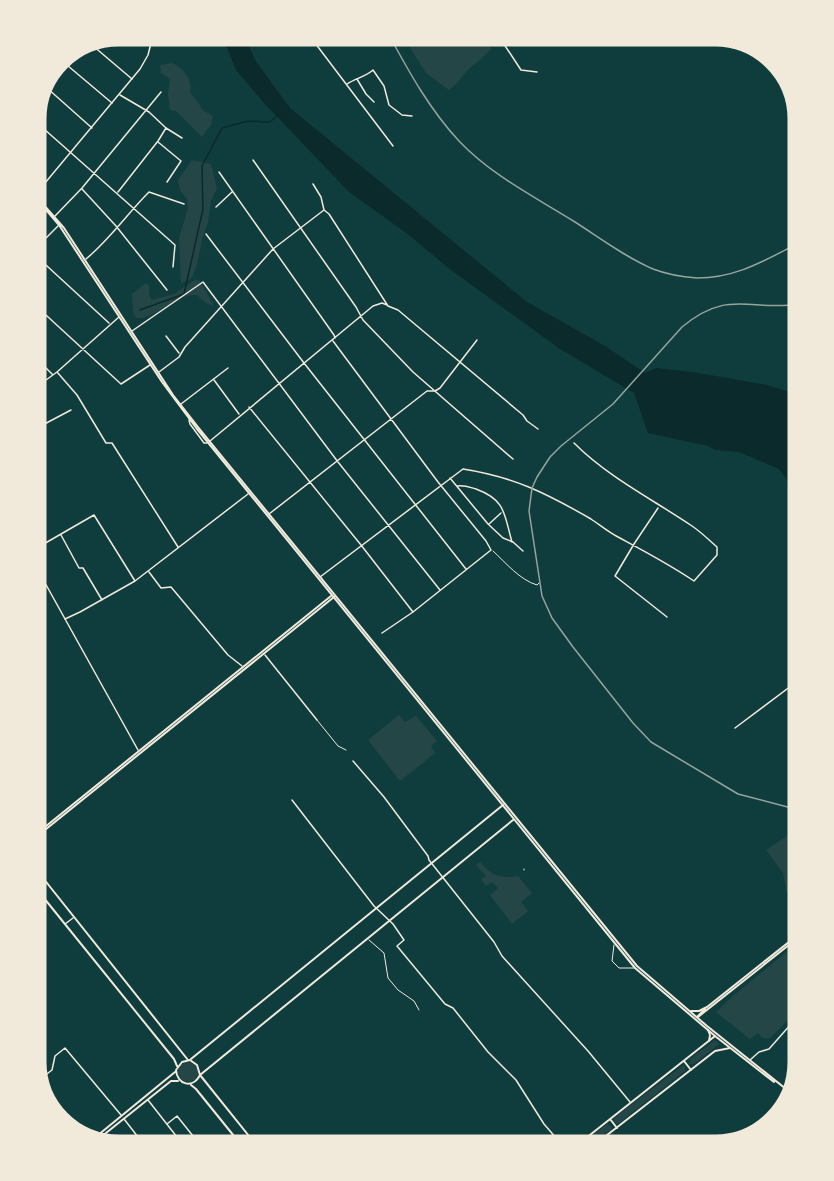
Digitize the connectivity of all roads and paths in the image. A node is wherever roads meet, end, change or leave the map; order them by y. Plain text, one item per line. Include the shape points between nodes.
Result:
1 (317, 45) edge
2 (505, 45) edge
3 (151, 46) edge
4 (97, 49) edge
5 (68, 66) edge
6 (537, 72) dead end
7 (357, 78) junction
8 (132, 79) junction
9 (346, 84) junction
10 (51, 92) edge
11 (161, 92) dead end
12 (119, 95) junction
13 (374, 102) dead end
14 (112, 103) junction
15 (145, 112) junction
16 (412, 116) dead end
17 (92, 128) junction
18 (166, 128) junction
19 (45, 129) edge
20 (182, 138) dead end
21 (158, 141) junction
22 (393, 146) dead end
23 (71, 153) junction
24 (253, 160) dead end
25 (93, 172) junction
26 (219, 172) dead end
27 (167, 182) dead end
28 (45, 184) edge
29 (313, 184) dead end
30 (82, 188) junction
31 (233, 192) junction
32 (117, 193) junction
33 (184, 204) dead end
34 (45, 206) edge
35 (216, 207) dead end
36 (45, 208) edge
37 (135, 208) junction
38 (324, 210) junction
39 (55, 216) junction
40 (59, 225) junction
41 (116, 226) junction
42 (299, 228) junction
43 (206, 234) dead end
44 (45, 239) edge
45 (273, 249) junction
46 (85, 260) junction
47 (45, 264) edge
48 (173, 267) dead end
49 (243, 282) junction
50 (167, 290) dead end
51 (222, 306) junction
52 (388, 306) junction
53 (45, 314) edge
54 (120, 317) junction
55 (361, 318) junction
56 (110, 324) junction
57 (132, 332) junction
58 (166, 336) dead end
59 (334, 340) junction
60 (477, 340) dead end
61 (82, 349) junction
62 (180, 353) junction
63 (460, 361) junction
64 (304, 363) junction
65 (151, 364) junction
66 (45, 367) edge
67 (228, 368) dead end
68 (57, 372) junction
69 (158, 372) junction
70 (53, 375) junction
71 (213, 379) junction
72 (45, 380) edge
73 (279, 385) junction
74 (435, 391) junction
75 (180, 404) junction
76 (249, 407) junction
77 (71, 410) dead end
78 (240, 416) junction
79 (391, 420) junction
80 (45, 424) edge
81 (538, 429) dead end
82 (365, 441) junction
83 (209, 442) junction
84 (574, 443) dead end
85 (513, 459) dead end
86 (338, 462) junction
87 (449, 478) junction
88 (310, 484) junction
89 (440, 484) junction
90 (456, 486) junction
91 (250, 493) junction
92 (415, 504) junction
93 (659, 506) junction
94 (502, 511) junction
95 (269, 515) junction
96 (488, 524) junction
97 (387, 525) junction
98 (60, 534) junction
99 (513, 542) junction
100 (45, 543) edge
101 (634, 544) junction
102 (362, 545) junction
103 (178, 548) junction
104 (491, 550) junction
105 (523, 551) dead end
106 (466, 568) junction
107 (149, 572) junction
108 (319, 578) junction
109 (135, 581) junction
110 (45, 583) edge
111 (539, 583) dead end
112 (440, 590) junction
113 (333, 596) junction
114 (102, 600) junction
115 (413, 612) junction
116 (667, 616) dead end
117 (65, 619) junction
118 (382, 633) dead end
119 (263, 653) junction
120 (244, 668) junction
121 (394, 670) junction
122 (789, 688) edge
123 (317, 720) joint
124 (735, 728) dead end
125 (346, 750) dead end
126 (139, 752) junction
127 (352, 761) dead end
128 (292, 800) dead end
129 (503, 805) junction
130 (506, 809) junction
131 (496, 811) junction
132 (510, 813) junction
133 (515, 818) junction
134 (45, 828) edge
135 (431, 863) junction
136 (442, 878) junction
137 (45, 882) edge
138 (45, 900) edge
139 (376, 908) junction
140 (74, 918) junction
141 (389, 921) junction
142 (65, 924) junction
143 (368, 938) junction
144 (615, 943) junction
145 (789, 945) edge
146 (635, 968) junction
147 (707, 1009) junction
148 (419, 1010) dead end
149 (688, 1010) junction
150 (693, 1017) junction
151 (697, 1017) junction
152 (702, 1025) junction
153 (706, 1026) junction
154 (789, 1027) edge
155 (708, 1030) junction
156 (716, 1035) junction
157 (709, 1042) junction
158 (730, 1048) junction
159 (189, 1060) junction
160 (750, 1060) junction
161 (684, 1061) junction
162 (176, 1069) junction
163 (691, 1070) junction
164 (47, 1074) edge
165 (200, 1075) junction
166 (181, 1082) junction
167 (188, 1084) junction
168 (784, 1088) edge
169 (784, 1088) edge
170 (147, 1100) junction
171 (631, 1102) junction
172 (123, 1117) junction
173 (610, 1119) junction
174 (166, 1124) junction
175 (617, 1128) junction
176 (102, 1134) edge
177 (137, 1136) edge
178 (176, 1136) edge
179 (193, 1136) edge
180 (234, 1136) edge
181 (249, 1136) edge
182 (554, 1136) edge
183 (589, 1136) edge
184 (607, 1136) edge

1 - 9 street
2 - 6 street via 521,70
3 - 8 street
4 - 8 street
5 - 14 street
7 - 9 street
7 - 13 street
7 - 16 street via 374,70 389,105 402,115
8 - 12 street
9 - 22 street
10 - 17 street
11 - 15 street
12 - 14 street
12 - 15 street
14 - 17 street
15 - 18 street
15 - 25 street
17 - 23 street
18 - 20 street
18 - 21 street
19 - 23 street
21 - 27 street via 181,161
21 - 32 street
23 - 25 street
23 - 28 street
24 - 42 street
25 - 30 street
25 - 32 street
26 - 31 street
29 - 38 street
30 - 39 street
30 - 41 street
31 - 35 street
31 - 45 street
32 - 37 street
33 - 37 street via 149,192
34 - 39 main road
36 - 40 main road
37 - 41 street
37 - 48 street via 175,245
38 - 42 street
38 - 52 street
39 - 46 main road
40 - 44 street
40 - 54 main road
41 - 46 street
41 - 50 street
42 - 45 street
42 - 55 street
43 - 49 street
45 - 49 street
45 - 59 street
46 - 57 main road
47 - 56 street
49 - 51 street
49 - 64 street
51 - 57 street via 203,282
51 - 62 street
51 - 73 street
52 - 55 street via 376,304
52 - 63 street
53 - 61 street
54 - 56 street
54 - 65 main road
55 - 59 street
55 - 74 street
56 - 61 street
57 - 69 main road
58 - 62 street
59 - 64 street
59 - 79 street
60 - 63 street
61 - 65 street via 121,384
61 - 68 street
62 - 69 street
63 - 74 street
63 - 81 street
64 - 73 street
64 - 82 street
65 - 83 main road
66 - 70 street
67 - 71 street
68 - 70 street
68 - 103 street via 77,395 106,443 112,443
69 - 75 main road
70 - 72 street
71 - 75 street
71 - 78 street
73 - 76 street
73 - 86 street
74 - 79 street via 427,391
74 - 85 street
75 - 83 main road
76 - 78 street
76 - 88 street
77 - 80 street
78 - 83 street
79 - 82 street
79 - 89 street
82 - 86 street
82 - 92 street
83 - 91 main road
84 - 93 street via 588,458
86 - 88 street
86 - 97 street
87 - 89 street
87 - 90 street
87 - 101 street via 463,469 532,488
88 - 95 street
88 - 102 street
89 - 92 street
89 - 104 street
90 - 94 street via 490,494
90 - 96 street
91 - 95 main road
91 - 103 street
91 - 108 main road
92 - 97 street
92 - 106 street
93 - 101 street
93 - 101 street via 717,547 717,555 694,581
94 - 96 street
94 - 99 street
95 - 108 main road
96 - 99 street
97 - 102 street
97 - 112 street
98 - 100 street
98 - 109 street via 94,515
98 - 114 street
99 - 105 street
101 - 116 street via 615,576
102 - 108 street
102 - 115 street
103 - 107 street
104 - 106 street
104 - 111 street via 525,579
106 - 112 street
107 - 109 street
107 - 120 street via 161,588 171,587 228,656
108 - 113 main road
109 - 114 street
110 - 117 street
112 - 115 street
113 - 119 main road
113 - 121 main road
114 - 117 street
115 - 118 street
117 - 126 street
119 - 120 main road
119 - 123 street
120 - 126 main road
121 - 129 main road
121 - 132 main road
122 - 124 street
123 - 125 street
126 - 134 main road
127 - 135 street via 384,797
128 - 139 street
129 - 130 main road
129 - 131 main road
129 - 132 main road
130 - 131 main road
130 - 132 main road
131 - 135 main road
132 - 133 main road
133 - 136 main road
133 - 144 main road
133 - 149 main road via 637,966
135 - 136 street
135 - 139 main road
136 - 141 main road
136 - 171 street via 517,974
137 - 140 main road
138 - 142 main road
139 - 141 street
139 - 159 main road
140 - 142 street
140 - 159 main road
141 - 143 main road
141 - 182 street via 404,940 397,946 516,1080
142 - 162 main road via 173,1058
143 - 148 street via 384,953 388,978
143 - 165 main road
144 - 146 main road
144 - 146 street via 612,961 619,968
145 - 147 main road
146 - 150 main road
147 - 149 main road
147 - 151 main road
147 - 153 main road
149 - 151 main road
150 - 151 main road
150 - 152 main road
151 - 152 main road
151 - 153 main road
152 - 155 main road
153 - 156 main road
154 - 160 street via 769,1049
155 - 156 main road
155 - 157 main road
156 - 157 main road
156 - 158 main road
156 - 160 main road
157 - 161 main road
158 - 163 main road via 715,1051
158 - 169 main road
159 - 162 main road
159 - 165 main road via 197,1065
160 - 168 main road
161 - 163 main road
161 - 171 main road
162 - 166 main road
162 - 172 main road
163 - 175 main road
164 - 172 street via 52,1070 55,1056 65,1048
165 - 167 main road
165 - 181 main road
166 - 167 main road
166 - 170 main road via 171,1081
167 - 180 main road via 196,1088
170 - 172 main road
170 - 174 street
171 - 173 main road
172 - 176 main road
172 - 177 street
173 - 175 main road
173 - 183 main road
174 - 178 street
174 - 179 street via 177,1116
175 - 184 main road

